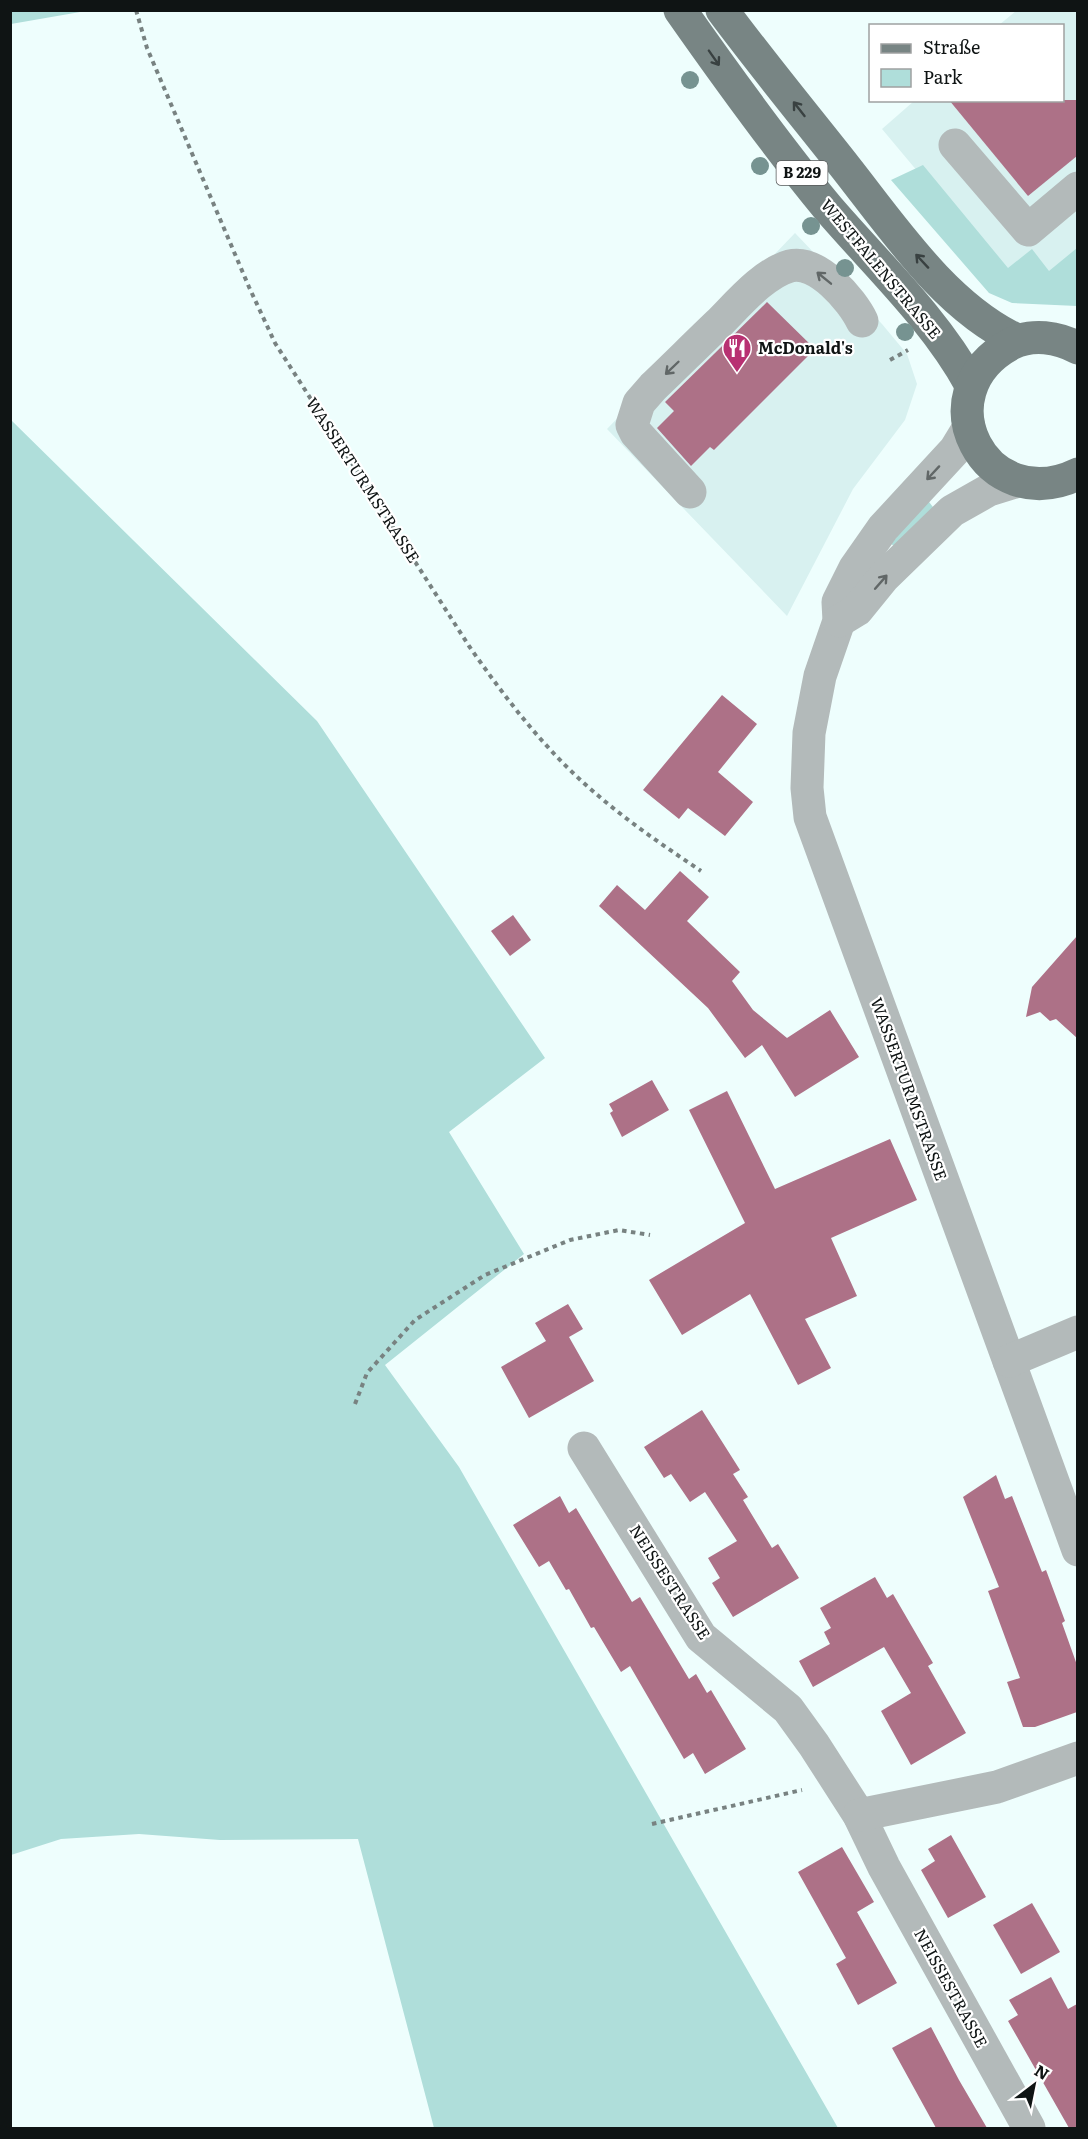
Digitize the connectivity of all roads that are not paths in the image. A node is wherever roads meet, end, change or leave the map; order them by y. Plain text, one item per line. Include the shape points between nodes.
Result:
1 (680, 10) edge
2 (722, 10) edge
3 (955, 145) dead end
4 (1077, 188) edge
5 (862, 321) dead end
6 (1017, 340) junction
7 (1071, 340) edge
8 (971, 385) junction
9 (969, 427) junction
10 (1018, 481) junction
11 (1073, 481) edge
12 (690, 492) dead end
13 (839, 621) junction
14 (1077, 1332) edge
15 (1009, 1361) junction
16 (584, 1448) dead end
17 (1077, 1550) edge
18 (1077, 1758) edge
19 (859, 1815) junction
20 (1029, 2128) edge

1 -> 8 main road, WESTFALENSTRASSE / B 229 via 827,206 934,329
6 -> 2 main road, B 229 via 994,330 961,304 908,245
3 - 4 street via 1028,230
5 -> 12 street via 855,307 812,268 792,266 753,290 653,387 639,403 632,425
6 - 7 main road
6 - 8 main road via 993,355
8 - 9 main road
9 - 10 main road via 987,460
9 -> 13 street, WASSERTURMSTRASSE via 955,450 883,528 855,568 838,602
10 - 11 main road
13 -> 10 street via 857,610 952,511 989,490
13 - 15 street, WASSERTURMSTRASSE via 820,676 809,733 810,817
14 - 15 street
15 - 17 street, WASSERTURMSTRASSE
16 - 19 street, NEISSESTRASSE via 701,1637 788,1709
18 - 19 street via 997,1787
19 - 20 street, NEISSESTRASSE

